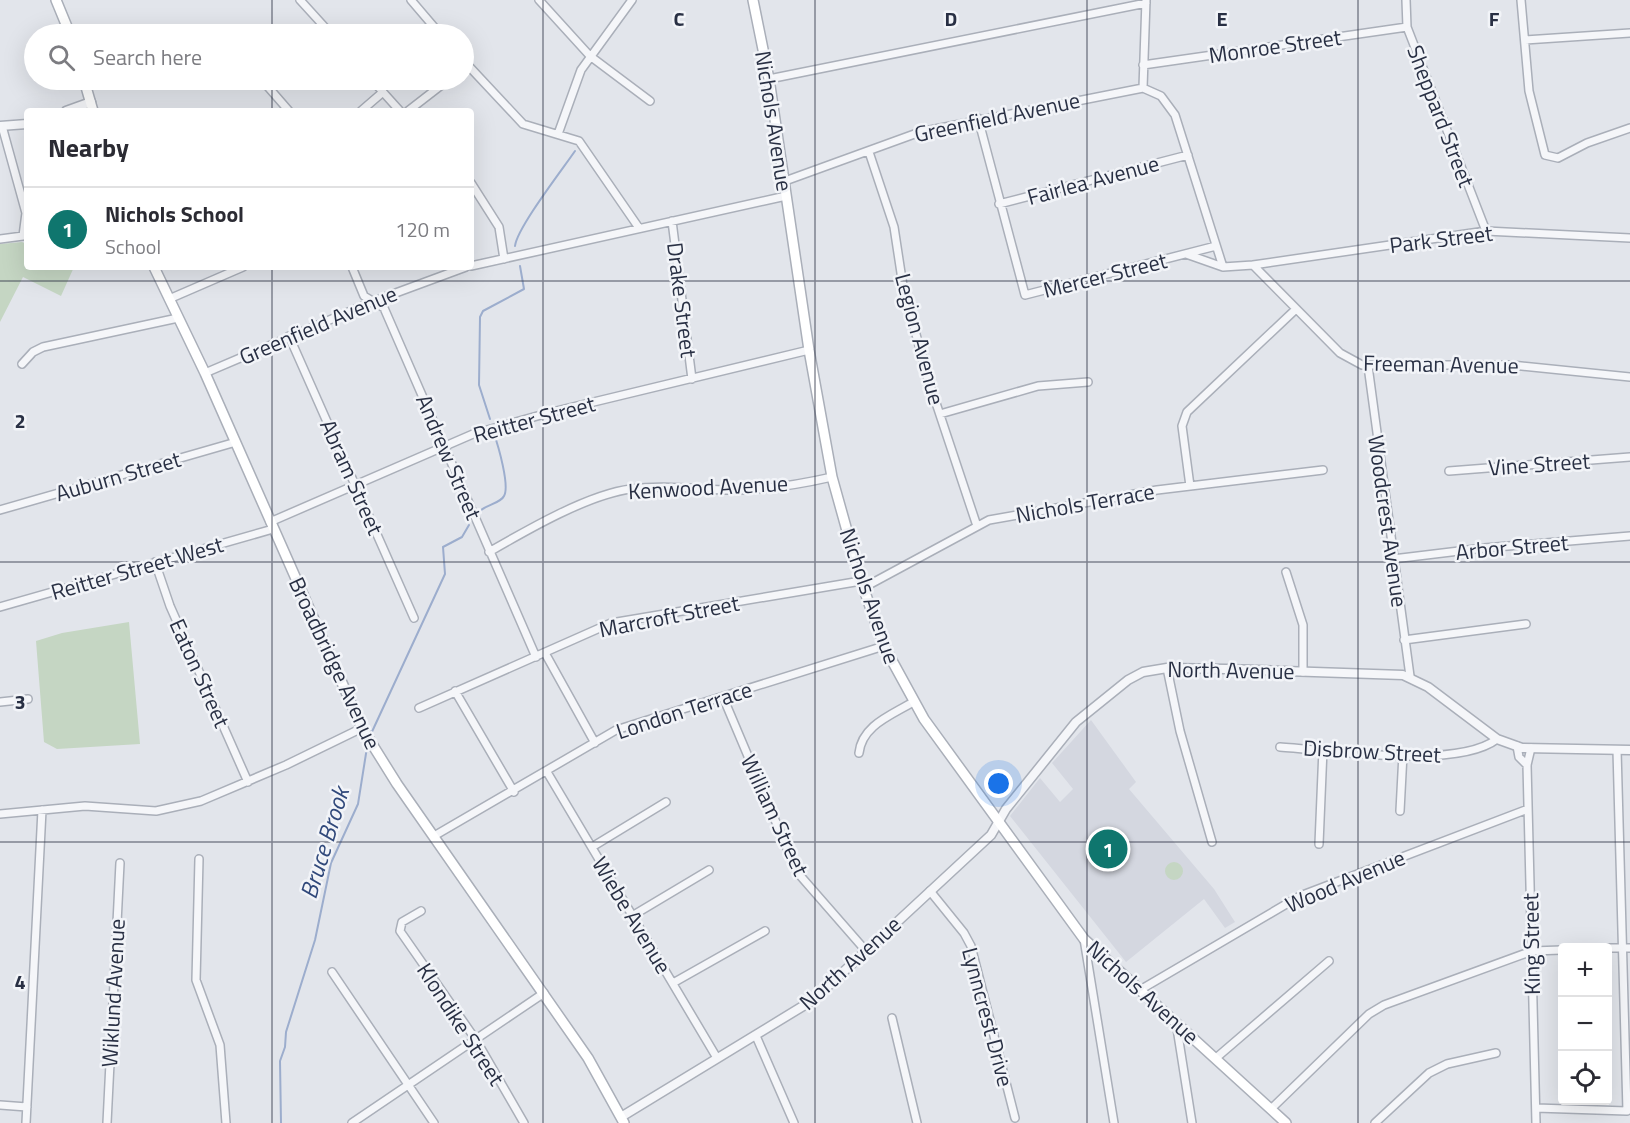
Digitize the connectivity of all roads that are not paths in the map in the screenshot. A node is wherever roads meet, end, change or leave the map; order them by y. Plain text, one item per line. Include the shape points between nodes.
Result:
1 (56, 0) edge
2 (300, 0) edge
3 (411, 0) edge
4 (539, 0) edge
5 (632, 0) edge
6 (753, 0) edge
7 (1406, 0) edge
8 (1521, 0) edge
9 (1146, 2) edge
10 (66, 24) edge
11 (322, 24) edge
12 (431, 24) edge
13 (1407, 27) junction
14 (1630, 33) edge
15 (1525, 40) junction
16 (590, 56) junction
17 (1143, 65) junction
18 (474, 74) edge
19 (769, 79) junction
20 (1143, 88) junction
21 (87, 90) edge
22 (271, 90) edge
23 (435, 90) edge
24 (383, 92) joint
25 (650, 101) dead end
26 (92, 107) edge
27 (286, 108) edge
28 (364, 108) edge
29 (397, 108) edge
30 (412, 108) edge
31 (978, 118) junction
32 (24, 124) edge
33 (1, 126) edge
34 (1630, 128) edge
35 (558, 134) junction
36 (869, 152) junction
37 (1188, 155) junction
38 (785, 181) junction
39 (474, 188) edge
40 (786, 196) junction
41 (999, 204) junction
42 (24, 206) edge
43 (672, 221) junction
44 (24, 228) edge
45 (639, 228) junction
46 (1486, 231) junction
47 (1630, 238) edge
48 (0, 239) edge
49 (1216, 246) junction
50 (1186, 254) junction
51 (504, 259) junction
52 (474, 265) edge
53 (1253, 265) junction
54 (1222, 267) junction
55 (155, 270) edge
56 (236, 270) edge
57 (353, 270) edge
58 (458, 270) edge
59 (169, 299) junction
60 (374, 302) junction
61 (1296, 309) junction
62 (178, 318) junction
63 (289, 336) junction
64 (809, 350) junction
65 (22, 364) dead end
66 (1368, 366) junction
67 (205, 373) junction
68 (1630, 377) edge
69 (692, 379) junction
70 (1088, 382) dead end
71 (940, 414) junction
72 (236, 442) junction
73 (444, 447) junction
74 (1630, 457) edge
75 (1323, 470) dead end
76 (1449, 471) dead end
77 (832, 477) junction
78 (356, 484) junction
79 (1190, 486) junction
80 (0, 510) edge
81 (272, 525) junction
82 (977, 526) junction
83 (1630, 536) edge
84 (489, 552) junction
85 (1394, 560) junction
86 (155, 562) junction
87 (1286, 572) dead end
88 (862, 585) junction
89 (0, 607) edge
90 (414, 618) dead end
91 (1526, 624) dead end
92 (1404, 640) junction
93 (884, 646) junction
94 (545, 653) junction
95 (536, 657) junction
96 (1167, 668) junction
97 (1303, 672) junction
98 (1410, 676) junction
99 (455, 691) junction
100 (723, 697) junction
101 (28, 699) dead end
102 (0, 702) edge
103 (914, 702) junction
104 (419, 708) dead end
105 (364, 731) junction
106 (1497, 739) junction
107 (595, 743) junction
108 (1517, 746) junction
109 (1280, 747) dead end
110 (1531, 748) junction
111 (1323, 749) junction
112 (1617, 750) junction
113 (1630, 750) edge
114 (860, 753) dead end
115 (1403, 754) junction
116 (1527, 765) junction
117 (547, 772) junction
118 (248, 782) junction
119 (514, 792) junction
120 (666, 802) dead end
121 (1528, 809) junction
122 (42, 810) junction
123 (1400, 811) dead end
124 (0, 814) edge
125 (999, 825) junction
126 (434, 836) junction
127 (1212, 842) dead end
128 (1319, 844) dead end
129 (592, 847) junction
130 (199, 859) dead end
131 (120, 863) dead end
132 (709, 870) dead end
133 (930, 891) junction
134 (421, 911) dead end
135 (633, 916) junction
136 (765, 932) dead end
137 (1084, 939) junction
138 (1626, 948) edge
139 (1558, 950) edge
140 (866, 951) junction
141 (1532, 951) junction
142 (1329, 961) dead end
143 (332, 972) dead end
144 (673, 983) junction
145 (1140, 990) junction
146 (544, 993) junction
147 (892, 1018) dead end
148 (1176, 1022) junction
149 (756, 1036) junction
150 (476, 1040) junction
151 (1496, 1053) dead end
152 (1216, 1058) junction
153 (717, 1059) junction
154 (408, 1085) junction
155 (0, 1106) edge
156 (27, 1107) junction
157 (1536, 1108) junction
158 (1271, 1109) junction
159 (1015, 1118) dead end
160 (623, 1120) edge
161 (26, 1123) edge
162 (107, 1123) edge
163 (226, 1123) edge
164 (352, 1123) edge
165 (434, 1123) edge
166 (524, 1123) edge
167 (795, 1123) edge
168 (917, 1123) edge
169 (1114, 1123) edge
170 (1192, 1123) edge
171 (1286, 1123) edge
172 (1376, 1123) edge
173 (1536, 1123) edge

1 - 10 main road
2 - 11 street
3 - 12 street
4 - 16 street
5 - 16 street
6 - 19 main road, Nichols Avenue
7 - 13 street, Sheppard Street
8 - 15 street
9 - 17 street
9 - 19 street
13 - 17 street, Monroe Street
13 - 46 street, Sheppard Street
14 - 15 street
15 - 34 street via 1529,91 1545,155 1558,158
16 - 25 street
16 - 35 street via 571,92
17 - 20 street
18 - 35 street via 523,124
19 - 38 main road, Nichols Avenue
20 - 31 street, Greenfield Avenue
20 - 37 street via 1161,96 1171,106
21 - 26 main road
22 - 27 street
23 - 30 street
24 - 28 street
24 - 29 street
31 - 36 street, Greenfield Avenue via 920,132
31 - 41 street
32 - 33 street
33 - 42 street
35 - 45 street via 574,138 587,149
36 - 38 street, Greenfield Avenue
36 - 71 street, Legion Avenue via 894,227 903,286
37 - 41 street, Fairlea Avenue
37 - 49 street
38 - 40 main road, Nichols Avenue
39 - 51 street via 499,227
40 - 43 street
40 - 64 main road, Nichols Avenue
41 - 50 street, Mercer Street via 1025,296
43 - 45 street
43 - 69 street, Drake Street
44 - 48 street via 23,236
45 - 51 street
46 - 47 street, Park Street
46 - 53 street, Park Street
49 - 50 street, Mercer Street
49 - 54 street
50 - 54 street, Mercer Street
51 - 52 street
53 - 54 street
53 - 61 street, Freeman Avenue
55 - 59 main road, Broadbridge Avenue
56 - 59 street
57 - 60 street, Andrew Street via 364,296
58 - 60 street, Greenfield Avenue
59 - 62 main road, Broadbridge Avenue
60 - 63 street, Greenfield Avenue
60 - 73 street, Andrew Street via 384,308
61 - 66 street, Freeman Avenue via 1345,357
61 - 79 street via 1187,412 1182,426
62 - 65 street via 43,347
62 - 67 main road, Broadbridge Avenue
63 - 67 street, Greenfield Avenue
63 - 78 street, Abram Street
64 - 69 street, Reitter Street
64 - 77 main road, Nichols Avenue
66 - 68 street, Freeman Avenue via 1512,365
66 - 85 street, Woodcrest Avenue
67 - 72 main road, Broadbridge Avenue
69 - 73 street, Reitter Street via 499,426
70 - 71 street via 1038,386
71 - 82 street, Legion Avenue
72 - 80 street, Auburn Street
72 - 81 main road, Broadbridge Avenue
73 - 78 street, Reitter Street
73 - 84 street, Andrew Street
74 - 76 street, Vine Street
75 - 79 street, Nichols Terrace
77 - 84 street, Kenwood Avenue via 760,489 675,486 617,491 574,508
77 - 88 main road, Nichols Avenue
78 - 81 street, Reitter Street
78 - 90 street, Abram Street
79 - 82 street, Nichols Terrace via 996,518
81 - 86 street, Reitter Street West
81 - 105 main road, Broadbridge Avenue
82 - 88 street, Nichols Terrace
83 - 85 street, Arbor Street
84 - 95 street, Andrew Street
85 - 92 street, Woodcrest Avenue
86 - 89 street, Reitter Street West
86 - 118 street, Eaton Street via 170,606
87 - 97 street via 1303,624
88 - 93 main road, Nichols Avenue
88 - 94 street, Marcroft Street via 611,623
91 - 92 street
92 - 98 street, Woodcrest Avenue
93 - 100 street, London Terrace
93 - 103 main road, Nichols Avenue
94 - 95 street, Marcroft Street
94 - 107 street
95 - 99 street, Marcroft Street
96 - 97 street, North Avenue
96 - 125 street, North Avenue via 1135,675 1076,722 1006,809
96 - 127 street via 1180,731
97 - 98 street, North Avenue
98 - 106 street
99 - 104 street, Marcroft Street
99 - 119 street
100 - 107 street, London Terrace via 634,723
100 - 140 street, William Street via 797,872
101 - 102 street
103 - 114 street via 867,731
103 - 125 main road, Nichols Avenue
105 - 118 street
105 - 126 main road, Broadbridge Avenue
106 - 108 street
106 - 115 street, Disbrow Street via 1449,755
107 - 117 street, London Terrace
108 - 110 street
108 - 116 street, King Street via 1519,757
109 - 111 street, Disbrow Street
110 - 112 street
110 - 116 street, King Street
111 - 115 street, Disbrow Street
111 - 128 street
112 - 113 street
112 - 138 street
115 - 123 street
116 - 121 street, King Street
117 - 119 street, London Terrace
117 - 129 street, Wiebe Avenue
118 - 122 street via 201,801 156,811 85,806
119 - 126 street, London Terrace
120 - 129 street
121 - 141 street, King Street
121 - 145 street, Wood Avenue via 1300,896
122 - 124 street
122 - 156 street
125 - 133 street, North Avenue
125 - 137 main road, Nichols Avenue
126 - 146 main road, Broadbridge Avenue
129 - 135 street, Wiebe Avenue
130 - 163 street via 196,980 219,1045
131 - 162 street, Wiklund Avenue
132 - 135 street
133 - 140 street, North Avenue
133 - 159 street, Lynncrest Drive via 971,946
134 - 150 street, Klondike Street via 399,925 400,931
135 - 144 street, Wiebe Avenue
136 - 144 street
137 - 145 main road, Nichols Avenue
137 - 169 street
138 - 157 street via 1627,1111
139 - 141 street
140 - 149 street, North Avenue via 813,1000
141 - 157 street, King Street
141 - 158 street via 1369,1014
142 - 152 street
143 - 154 street
144 - 153 street, Wiebe Avenue
145 - 148 main road, Nichols Avenue
146 - 150 street
146 - 160 main road, Broadbridge Avenue
147 - 168 street
148 - 152 main road, Nichols Avenue
148 - 170 street
149 - 153 street, North Avenue
149 - 167 street
150 - 154 street
150 - 166 street, Klondike Street
151 - 172 street via 1447,1064 1429,1073
152 - 158 main road, Nichols Avenue
153 - 160 street, North Avenue
154 - 164 street
154 - 165 street
155 - 156 street
156 - 161 street
157 - 173 street, King Street
158 - 171 main road, Nichols Avenue

